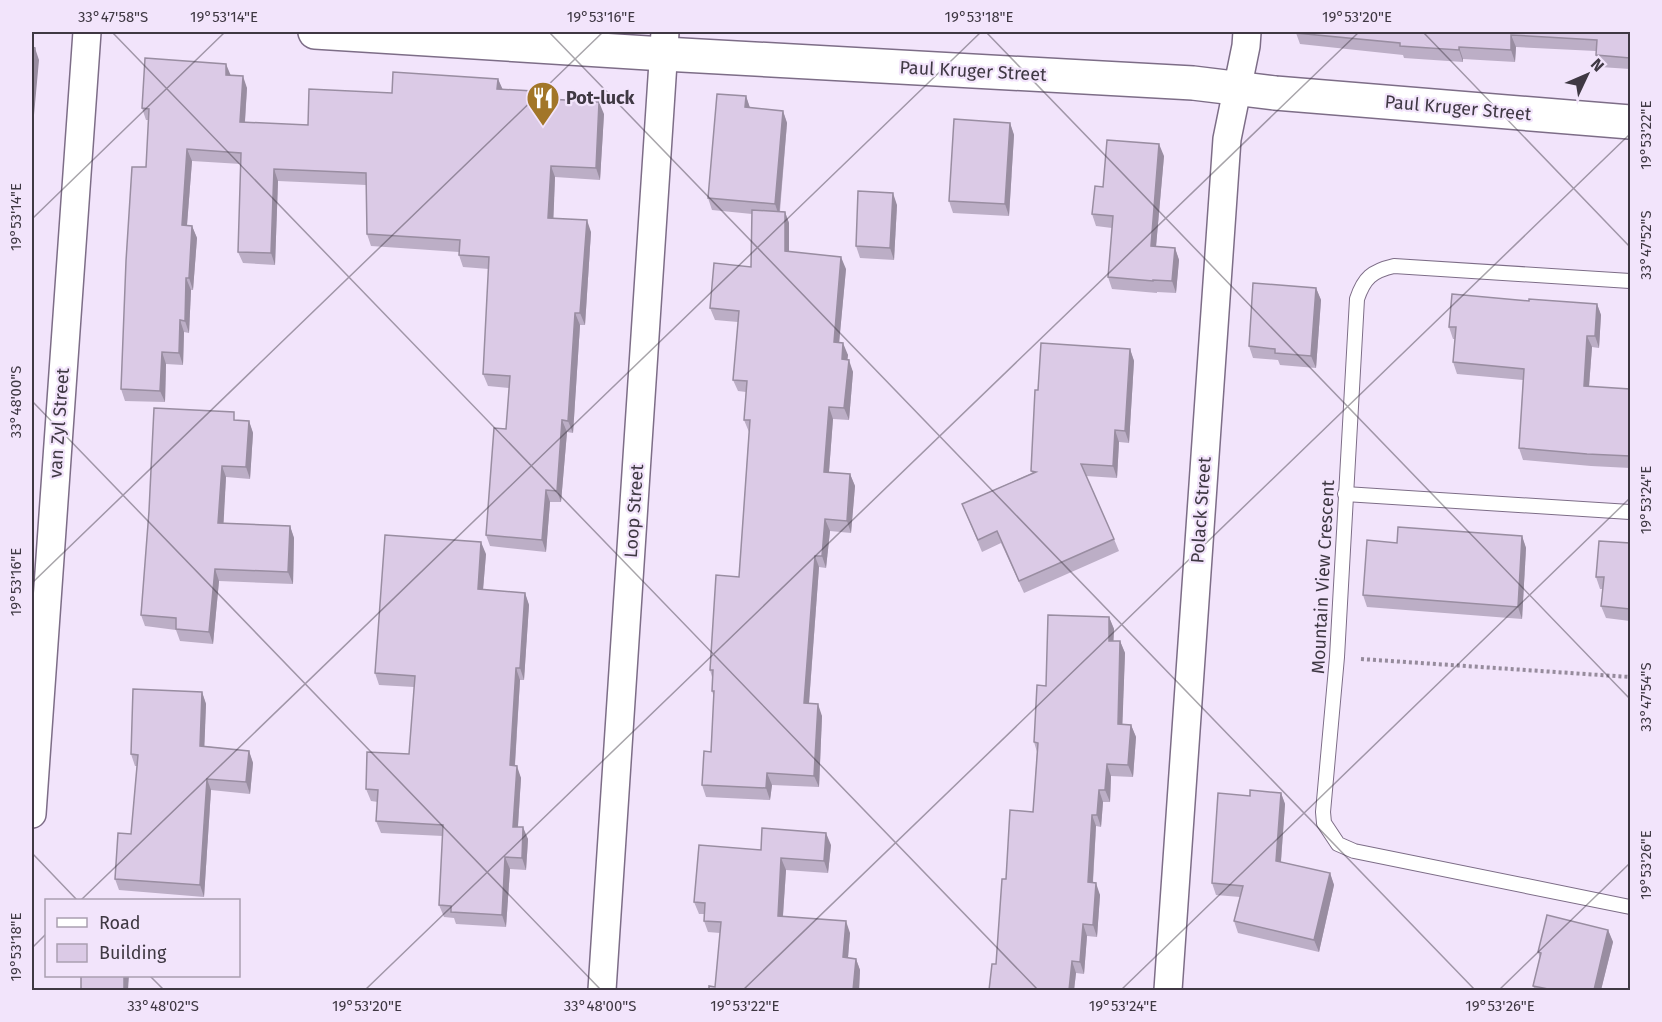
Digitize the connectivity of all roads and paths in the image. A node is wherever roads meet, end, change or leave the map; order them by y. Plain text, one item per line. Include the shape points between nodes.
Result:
1 (87, 32) edge
2 (315, 32) edge
3 (1247, 32) edge
4 (665, 43) edge
5 (1237, 88) junction
6 (1630, 122) edge
7 (1630, 281) edge
8 (1346, 494) junction
9 (1630, 512) edge
10 (1337, 657) junction
11 (1630, 676) edge
12 (32, 814) edge
13 (1630, 907) edge
14 (602, 990) edge
15 (1168, 990) edge

1 - 12 street, van Zyl Street
2 - 4 street, Paul Kruger Street
3 - 5 street, Polack Street
4 - 5 street, Paul Kruger Street
4 - 14 street, Loop Street
5 - 6 street, Paul Kruger Street
5 - 15 street, Polack Street via 1227,139
7 - 8 lane, Mountain View Crescent via 1394,266 1370,275 1357,299
8 - 9 lane
8 - 10 lane, Mountain View Crescent
10 - 11 path
10 - 13 lane, Mountain View Crescent via 1323,812 1324,823 1338,844 1354,851

